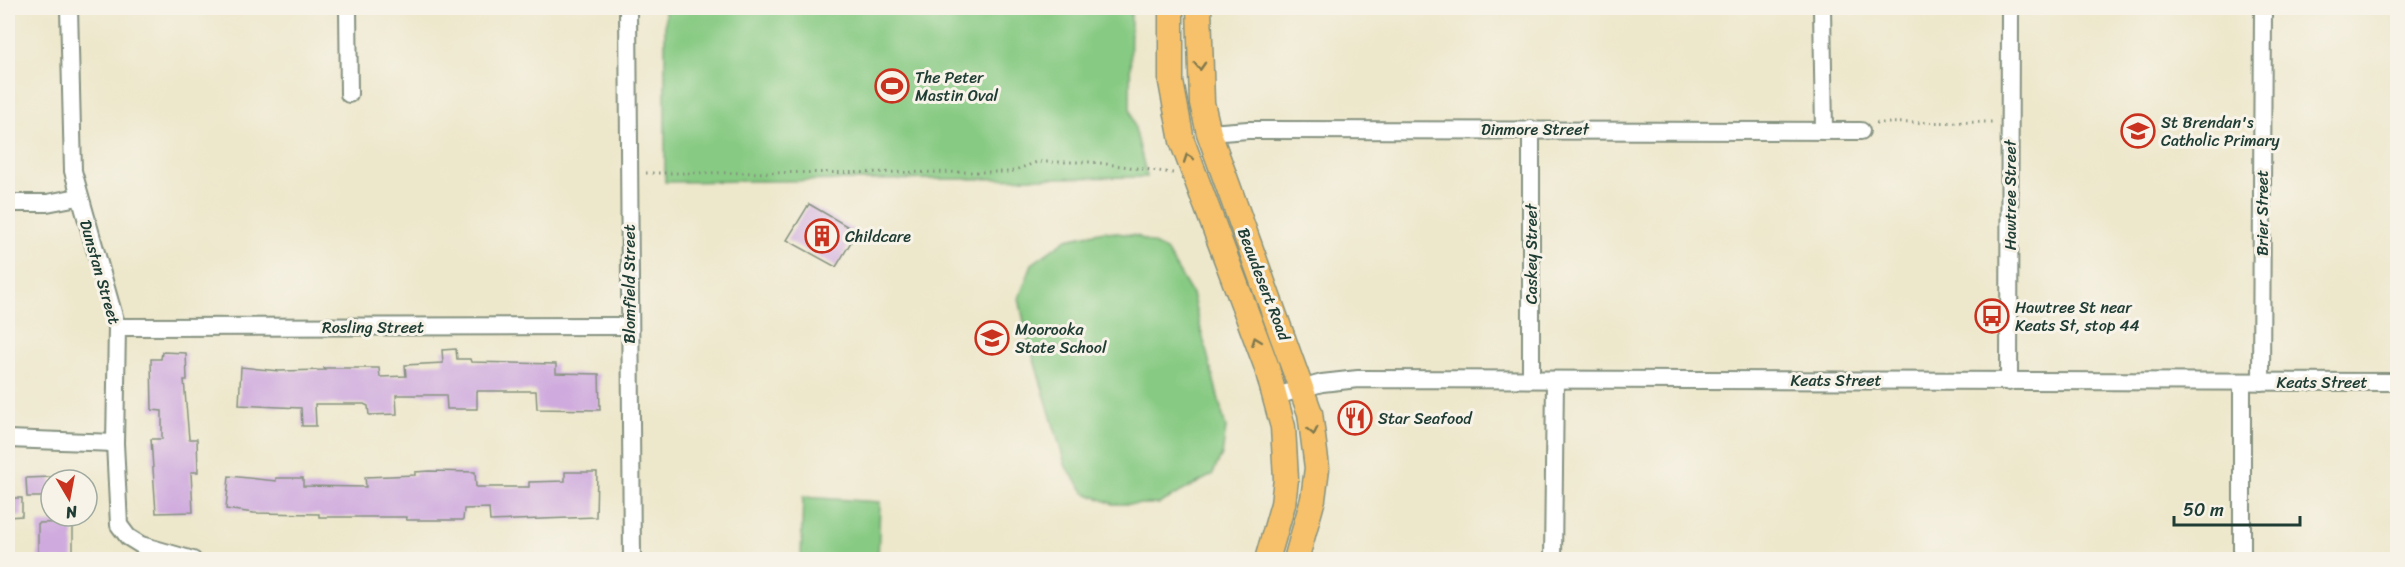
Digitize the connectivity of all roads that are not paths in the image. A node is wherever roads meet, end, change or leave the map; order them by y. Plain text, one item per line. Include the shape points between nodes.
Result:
1 (69, 8) edge
2 (348, 8) edge
3 (628, 8) edge
4 (1171, 8) edge
5 (1199, 8) edge
6 (1822, 8) edge
7 (2010, 8) edge
8 (2263, 8) edge
9 (349, 93) dead end
10 (1531, 129) junction
11 (1824, 131) junction
12 (1861, 131) road end
13 (1209, 133) junction
14 (78, 197) junction
15 (8, 203) edge
16 (629, 326) junction
17 (117, 327) junction
18 (1531, 380) junction
19 (1555, 380) junction
20 (2009, 382) junction
21 (2242, 382) junction
22 (2261, 382) junction
23 (2397, 382) edge
24 (1303, 388) junction
25 (1276, 396) junction
26 (8, 439) edge
27 (115, 443) junction
28 (193, 560) edge
29 (632, 560) edge
30 (1267, 560) edge
31 (1296, 560) edge
32 (1553, 560) edge
33 (2242, 560) edge

1 - 14 street, Dunstan Street via 71,145
2 - 9 street
3 - 16 street, Blomfield Street
25 -> 4 highway, Beaudesert Road via 1182,141 1171,82
5 -> 13 highway, Beaudesert Road via 1202,103
6 - 11 street
7 - 20 street, Hawtree Street
8 - 22 street, Brier Street
10 - 11 street, Dinmore Street
10 - 13 street, Dinmore Street
10 - 18 street, Caskey Street
11 - 12 street, Dinmore Street
13 - 24 highway, Beaudesert Road
14 - 15 street via 47,203
14 - 17 street, Dunstan Street
16 - 17 street, Rosling Street
16 - 29 street, Blomfield Street
17 - 27 street, Dunstan Street
18 - 19 street, Keats Street
18 - 24 street, Keats Street via 1358,380
19 - 20 street, Keats Street
19 - 32 street
20 - 21 street, Keats Street
21 - 22 street, Keats Street
21 - 33 street
22 - 23 street, Keats Street
24 - 25 street, Keats Street
24 -> 31 highway, Beaudesert Road via 1317,468 1314,499
25 - 30 highway, Beaudesert Road via 1283,426 1286,479
26 - 27 street
27 - 28 street, Dunstan Street via 119,525 141,545

